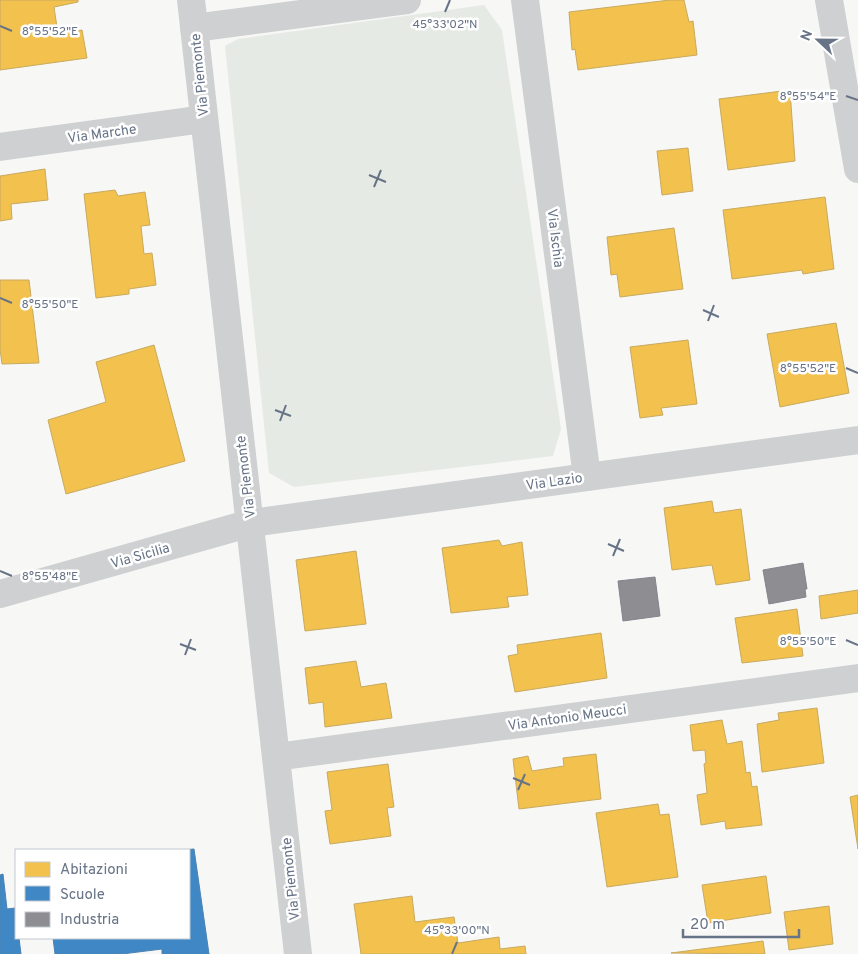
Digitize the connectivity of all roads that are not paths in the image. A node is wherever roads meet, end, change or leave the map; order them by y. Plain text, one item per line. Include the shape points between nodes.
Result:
1 (191, 0) edge
2 (407, 0) edge
3 (524, 0) edge
4 (829, 0) edge
5 (194, 28) junction
6 (204, 119) junction
7 (0, 148) edge
8 (858, 169) edge
9 (858, 440) edge
10 (587, 477) junction
11 (250, 523) junction
12 (0, 594) edge
13 (858, 678) edge
14 (276, 757) junction
15 (298, 954) edge

1 - 5 street, Via Piemonte
2 - 5 street
3 - 10 street, Via Ischia
4 - 8 street
5 - 6 street, Via Piemonte
6 - 7 street, Via Marche
6 - 11 street, Via Piemonte
9 - 10 street, Via Lazio
10 - 11 street, Via Lazio
11 - 12 street, Via Sicilia
11 - 14 street, Via Piemonte
13 - 14 street, Via Antonio Meucci
14 - 15 street, Via Piemonte

